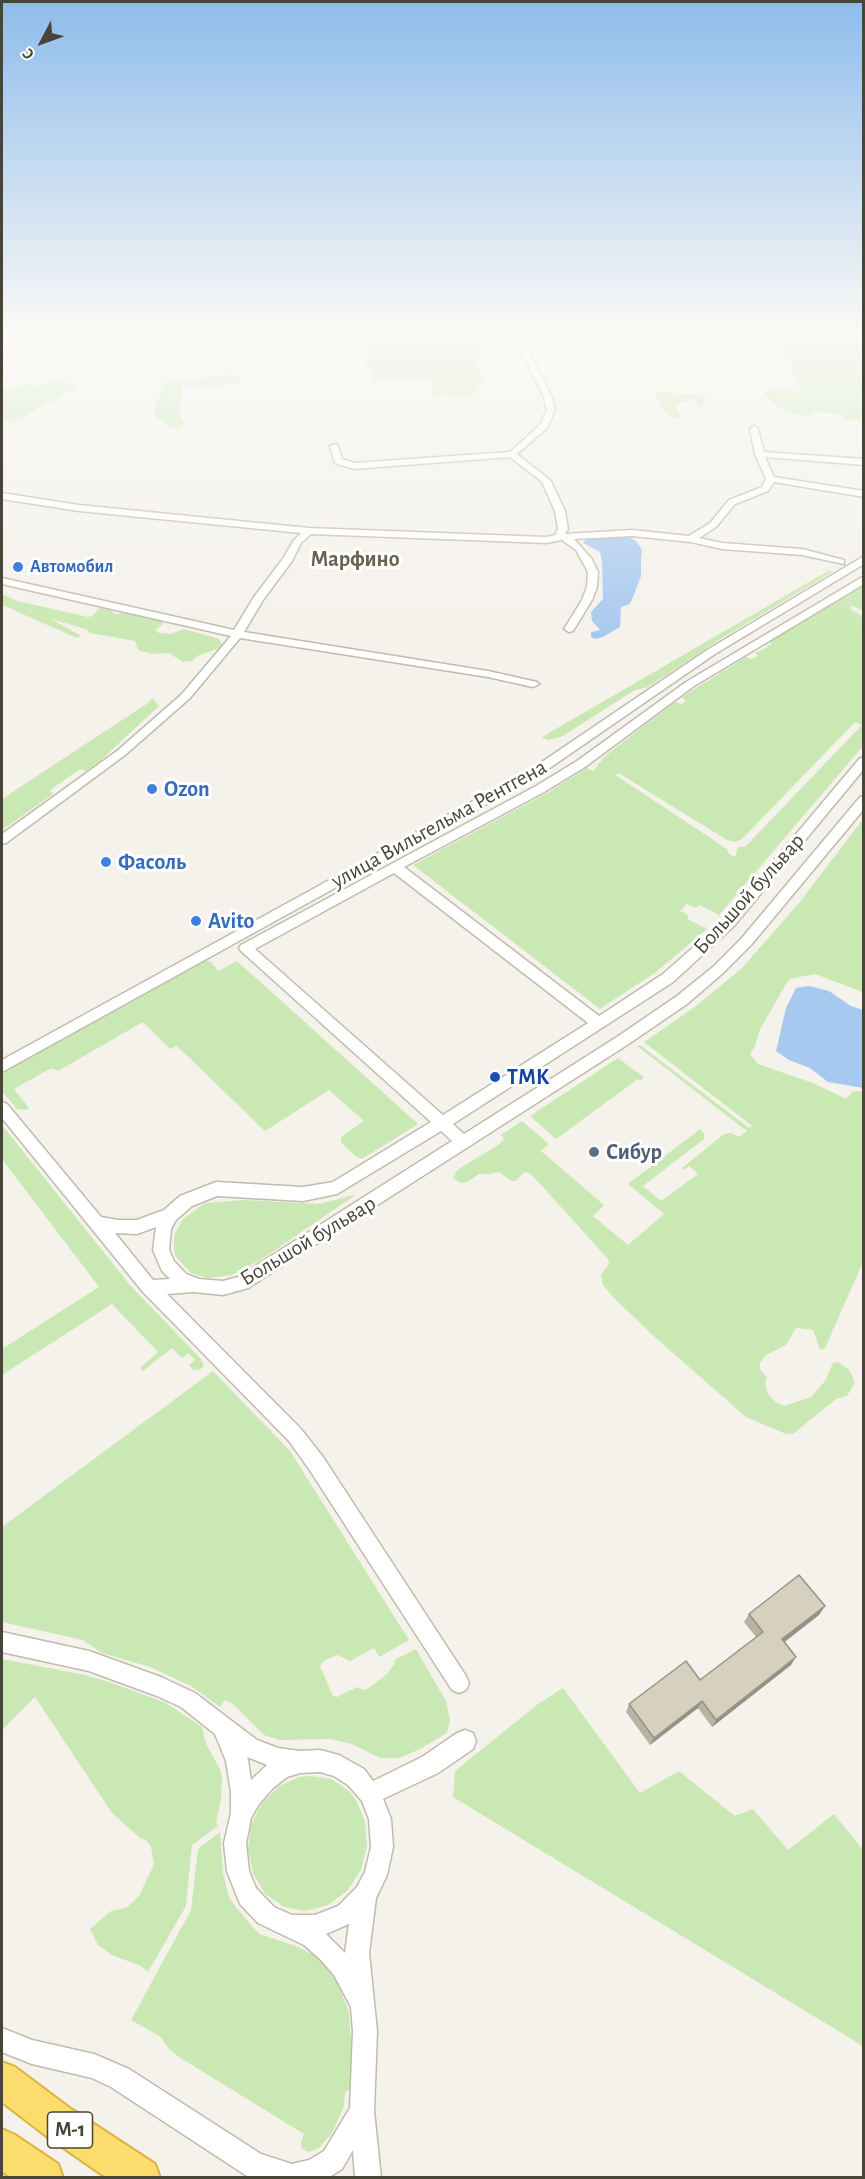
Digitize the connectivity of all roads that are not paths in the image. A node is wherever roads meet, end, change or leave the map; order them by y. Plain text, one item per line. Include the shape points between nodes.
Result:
1 (536, 433) edge
2 (755, 433) edge
3 (334, 446) dead end
4 (512, 454) junction
5 (759, 454) junction
6 (864, 462) edge
7 (771, 479) junction
8 (864, 494) edge
9 (2, 496) edge
10 (309, 531) junction
11 (562, 537) junction
12 (691, 539) junction
13 (864, 559) edge
14 (840, 562) dead end
15 (864, 579) edge
16 (2, 580) edge
17 (569, 629) dead end
18 (238, 634) junction
19 (533, 684) dead end
20 (864, 762) edge
21 (837, 794) junction
22 (863, 804) edge
23 (2, 840) edge
24 (395, 867) junction
25 (599, 1024) junction
26 (2, 1067) edge
27 (2, 1108) edge
28 (442, 1123) junction
29 (464, 1143) junction
30 (170, 1215) junction
31 (94, 1222) junction
32 (198, 1286) junction
33 (149, 1287) junction
34 (2, 1642) edge
35 (459, 1683) dead end
36 (221, 1725) junction
37 (465, 1741) dead end
38 (300, 1762) junction
39 (370, 1794) junction
40 (241, 1815) junction
41 (365, 1895) junction
42 (289, 1926) junction
43 (361, 2002) junction
44 (2, 2040) edge
45 (2, 2080) edge
46 (362, 2111) junction
47 (5, 2159) edge
48 (262, 2171) edge
49 (44, 2178) edge
50 (141, 2178) edge
51 (368, 2178) edge

1 - 4 street
2 - 5 street
3 - 4 street via 338,461 353,466
4 - 11 street via 546,481 560,511
5 - 6 street
5 - 7 street
7 - 8 street
7 - 12 street via 765,489 732,502 713,525
9 - 10 street via 112,512
10 - 11 street via 546,540
10 - 18 street via 297,542
11 - 12 street via 632,533
11 - 17 street via 579,548 593,572 592,586
12 - 14 street via 722,546 802,552
13 - 26 street, улица Вильгельма Рентгена via 711,652 537,771
15 - 24 street, улица Вильгельма Рентгена via 690,684 575,768
16 - 18 street
18 - 19 street
18 - 23 street via 186,696 121,753
20 - 21 street, Большой бульвар
21 - 22 street
21 - 25 street, Большой бульвар via 710,942 668,978
22 - 29 street, Большой бульвар via 718,970 673,1007
24 - 25 street
24 - 28 street, улица Вильгельма Рентгена via 246,948
25 - 28 street, Большой бульвар
27 - 31 street
28 - 29 street
28 - 30 street, Большой бульвар via 337,1188 303,1194 216,1189 186,1201
29 - 32 street, Большой бульвар via 242,1283 223,1288
30 - 31 street, Большой бульвар via 137,1227
30 - 32 street via 160,1237 163,1256 180,1279
31 - 33 street
32 - 33 street, Большой бульвар
33 - 35 street via 295,1435
34 - 36 street via 89,1661 161,1687 188,1700
36 - 38 street via 250,1748 278,1759
36 - 40 street via 237,1760
37 - 39 street via 430,1765
38 - 39 street via 320,1761 339,1766 356,1777
38 - 40 street via 281,1768 265,1780
39 - 41 street via 380,1819 382,1847 376,1875
40 - 42 street via 235,1843 244,1887 266,1915
41 - 42 street via 346,1914 315,1927
41 - 43 street via 357,1953
42 - 43 street via 312,1937 328,1951 342,1967
43 - 46 street via 365,2031
44 - 48 street via 32,2052 94,2066 120,2078
45 - 50 highway, М-1
46 - 48 street via 333,2160 314,2172 292,2177
46 - 51 street
47 - 49 highway, М-1

